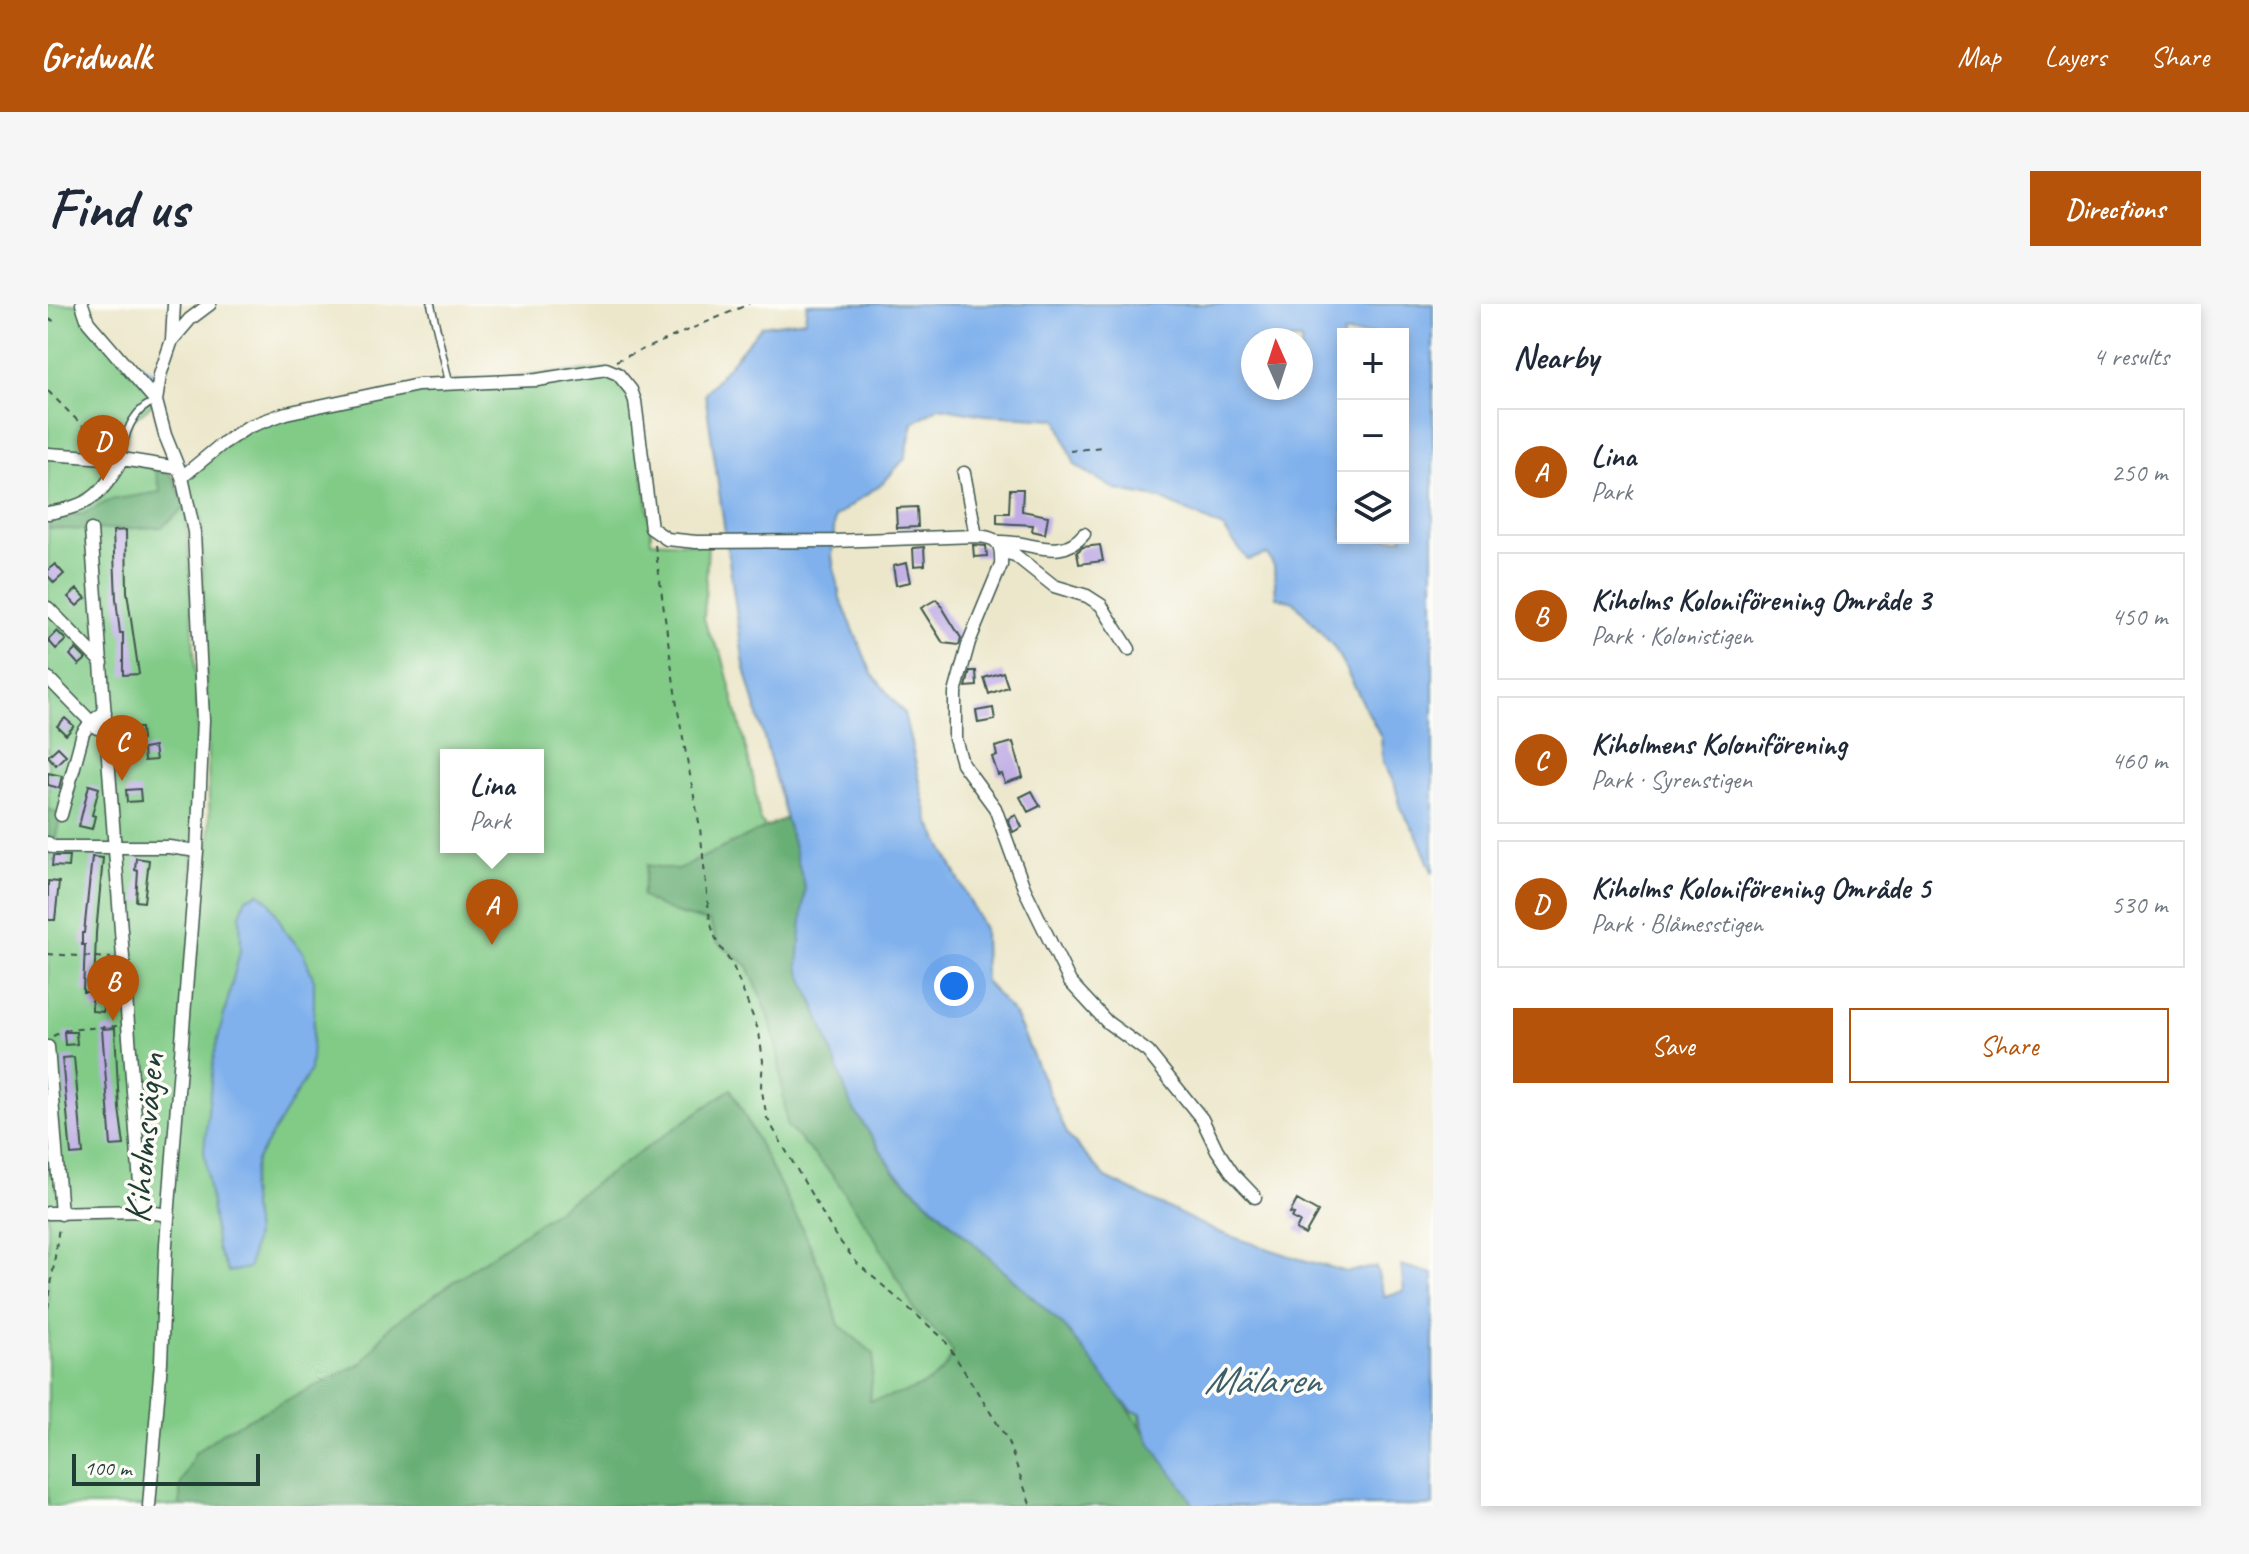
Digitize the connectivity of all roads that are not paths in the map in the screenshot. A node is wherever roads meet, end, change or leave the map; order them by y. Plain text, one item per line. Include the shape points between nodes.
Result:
1 (82, 304) edge
2 (174, 304) edge
3 (210, 304) edge
4 (431, 304) edge
5 (172, 340) junction
6 (449, 383) junction
7 (156, 401) junction
8 (48, 454) edge
9 (122, 459) junction
10 (180, 472) junction
11 (964, 473) dead end
12 (48, 513) edge
13 (91, 530) dead end
14 (1084, 534) dead end
15 (976, 536) junction
16 (1000, 547) junction
17 (48, 608) edge
18 (1129, 649) dead end
19 (102, 663) junction
20 (48, 678) edge
21 (105, 712) junction
22 (91, 722) junction
23 (107, 738) junction
24 (61, 815) dead end
25 (50, 846) edge
26 (116, 846) junction
27 (197, 851) junction
28 (48, 1047) edge
29 (1255, 1197) dead end
30 (142, 1211) junction
31 (54, 1213) edge
32 (168, 1215) junction
33 (149, 1506) edge

1 - 7 street via 88,322
2 - 5 street
3 - 5 street
4 - 6 lane
5 - 7 street
6 - 10 street via 418,385 266,419
6 - 15 street via 537,380 606,369 618,374 631,390 641,427 651,528 667,539
7 - 9 lane via 131,422
7 - 10 street, Kiholmsvägen
8 - 9 street
9 - 10 street
9 - 12 street via 101,493 85,504
10 - 27 street, Kiholmsvägen via 194,532 203,720
11 - 15 street
13 - 19 street
14 - 16 street via 1061,548 1016,541
15 - 16 street via 990,536
16 - 18 street via 1054,586 1101,605
16 - 29 street via 1001,565 969,642 955,693 955,739 962,763 995,808 1024,888 1070,982 1107,1022 1148,1052 1202,1119 1233,1174
17 - 19 street
19 - 21 street
20 - 22 street
21 - 22 street
21 - 23 street
22 - 23 street
22 - 24 street via 83,733
23 - 26 street
25 - 26 street
26 - 27 street
26 - 30 street
27 - 32 street, Kiholmsvägen
28 - 31 street
30 - 31 street
30 - 32 street
32 - 33 street, Kiholmsvägen

